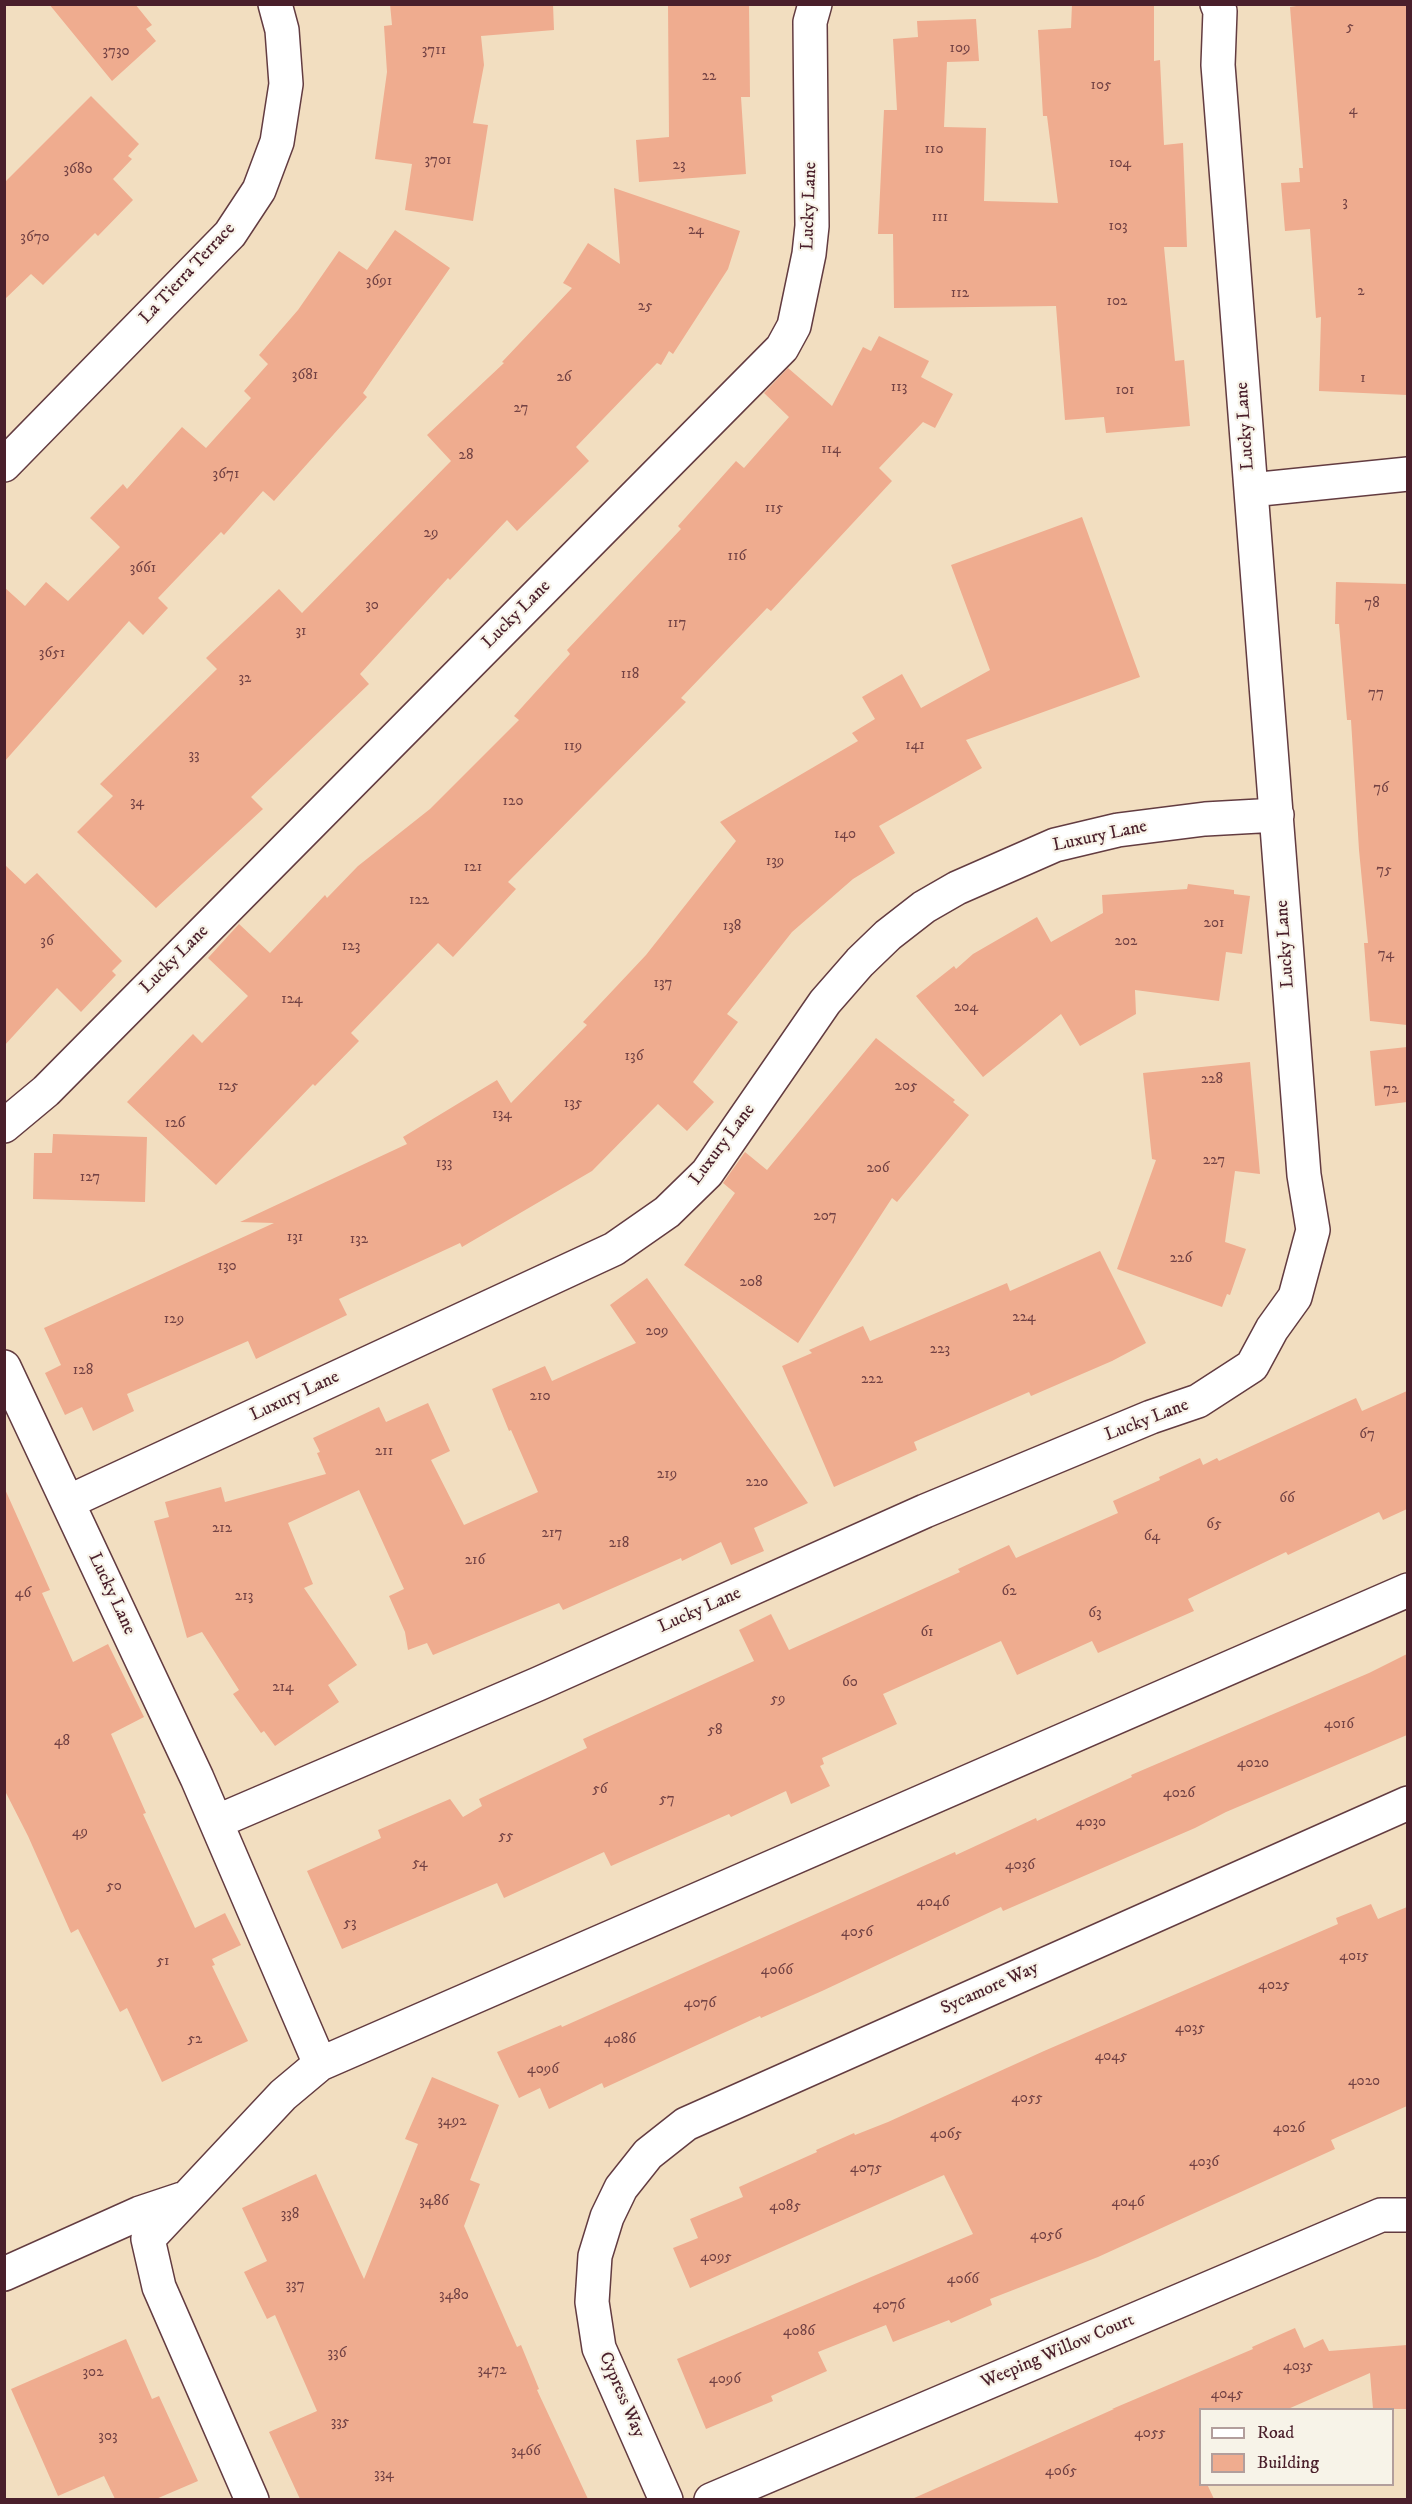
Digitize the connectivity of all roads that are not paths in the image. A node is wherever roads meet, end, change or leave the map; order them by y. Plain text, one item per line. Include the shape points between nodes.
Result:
1 (275, 4) edge
2 (815, 4) edge
3 (1217, 4) edge
4 (4, 465) edge
5 (1407, 474) edge
6 (1251, 490) junction
7 (1277, 815) junction
8 (4, 1126) edge
9 (4, 1367) edge
10 (68, 1502) junction
11 (1407, 1590) edge
12 (1407, 1803) edge
13 (216, 1822) junction
14 (320, 2064) junction
15 (187, 2197) junction
16 (1407, 2215) edge
17 (607, 2217) joint
18 (4, 2274) edge
19 (252, 2499) edge
20 (666, 2499) edge
21 (711, 2499) edge

1 - 4 street, La Tierra Terrace via 282,30 286,84 277,142 258,190 230,234
2 - 8 street, Lucky Lane via 810,22 812,226 794,326 782,348 55,1082
3 - 6 street, Lucky Lane via 1218,65
5 - 6 street, Lucky Lane
6 - 7 street, Lucky Lane
7 - 10 street, Luxury Lane via 1118,830 1055,845 957,888 888,934 860,962 825,1002 706,1173 667,1212 614,1249
7 - 13 street, Lucky Lane via 1304,1174 1313,1230 1295,1298 1252,1366 1198,1401 925,1511
9 - 10 street, Lucky Lane
10 - 13 street, Lucky Lane
11 - 14 street
12 - 17 street, Sycamore Way via 686,2124 648,2154 621,2188
13 - 14 street, Lucky Lane
14 - 15 street via 283,2095
15 - 18 street
15 - 19 street via 148,2239 159,2287
16 - 21 street, Weeping Willow Court via 1381,2215
17 - 20 street, Cypress Way via 595,2256 592,2302 599,2348

